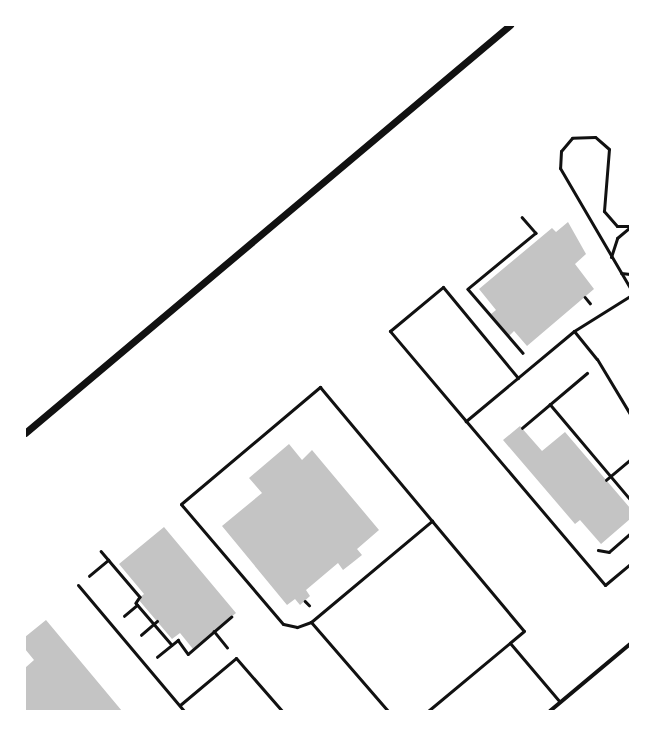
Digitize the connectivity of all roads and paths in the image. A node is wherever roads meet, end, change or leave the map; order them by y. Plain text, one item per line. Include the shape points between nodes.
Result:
1 (510, 25) edge
2 (522, 217) dead end
3 (630, 226) edge
4 (611, 257) junction
5 (621, 273) junction
6 (630, 274) edge
7 (630, 288) edge
8 (630, 296) edge
9 (574, 331) junction
10 (528, 349) dead end
11 (587, 373) dead end
12 (518, 378) junction
13 (550, 404) junction
14 (630, 414) edge
15 (466, 421) junction
16 (522, 428) dead end
17 (25, 433) edge
18 (630, 460) edge
19 (611, 476) junction
20 (606, 480) dead end
21 (630, 499) edge
22 (432, 521) junction
23 (630, 534) edge
24 (594, 545) dead end
25 (101, 551) dead end
26 (108, 560) junction
27 (630, 564) edge
28 (78, 585) joint
29 (305, 601) dead end
30 (307, 604) dead end
31 (137, 605) junction
32 (122, 617) dead end
33 (231, 617) dead end
34 (157, 621) dead end
35 (311, 622) junction
36 (154, 624) junction
37 (139, 636) dead end
38 (510, 643) junction
39 (630, 644) edge
40 (172, 645) junction
41 (157, 658) dead end
42 (560, 702) junction
43 (180, 705) junction
44 (184, 711) edge
45 (282, 711) edge
46 (388, 711) edge
47 (428, 711) edge
48 (550, 711) edge

1 - 17 street
2 - 10 path via 536,233 468,289 523,353
3 - 4 lane via 617,238
3 - 4 lane via 617,226 604,211 609,150 595,137 572,138 561,151 560,168
4 - 5 lane
5 - 6 lane
5 - 7 lane
8 - 9 lane
9 - 12 lane
9 - 14 lane via 597,359
11 - 13 path
12 - 15 lane
12 - 15 lane via 443,287 390,331
13 - 16 path
13 - 19 path
15 - 27 lane via 605,585
18 - 19 path
19 - 20 path
19 - 21 path
22 - 35 lane
22 - 35 lane via 320,387 181,504 283,624 297,627
22 - 38 lane via 524,632
23 - 24 path via 609,552 603,553
25 - 26 path
26 - 28 path
26 - 31 path via 140,597
28 - 43 lane
29 - 30 path
31 - 32 path
31 - 36 path
33 - 40 path via 188,654 178,640
34 - 36 path
35 - 46 lane
36 - 37 path
36 - 40 path
38 - 42 lane
38 - 47 lane
39 - 42 street
40 - 41 path
42 - 48 street
43 - 44 lane
43 - 45 lane via 236,658

